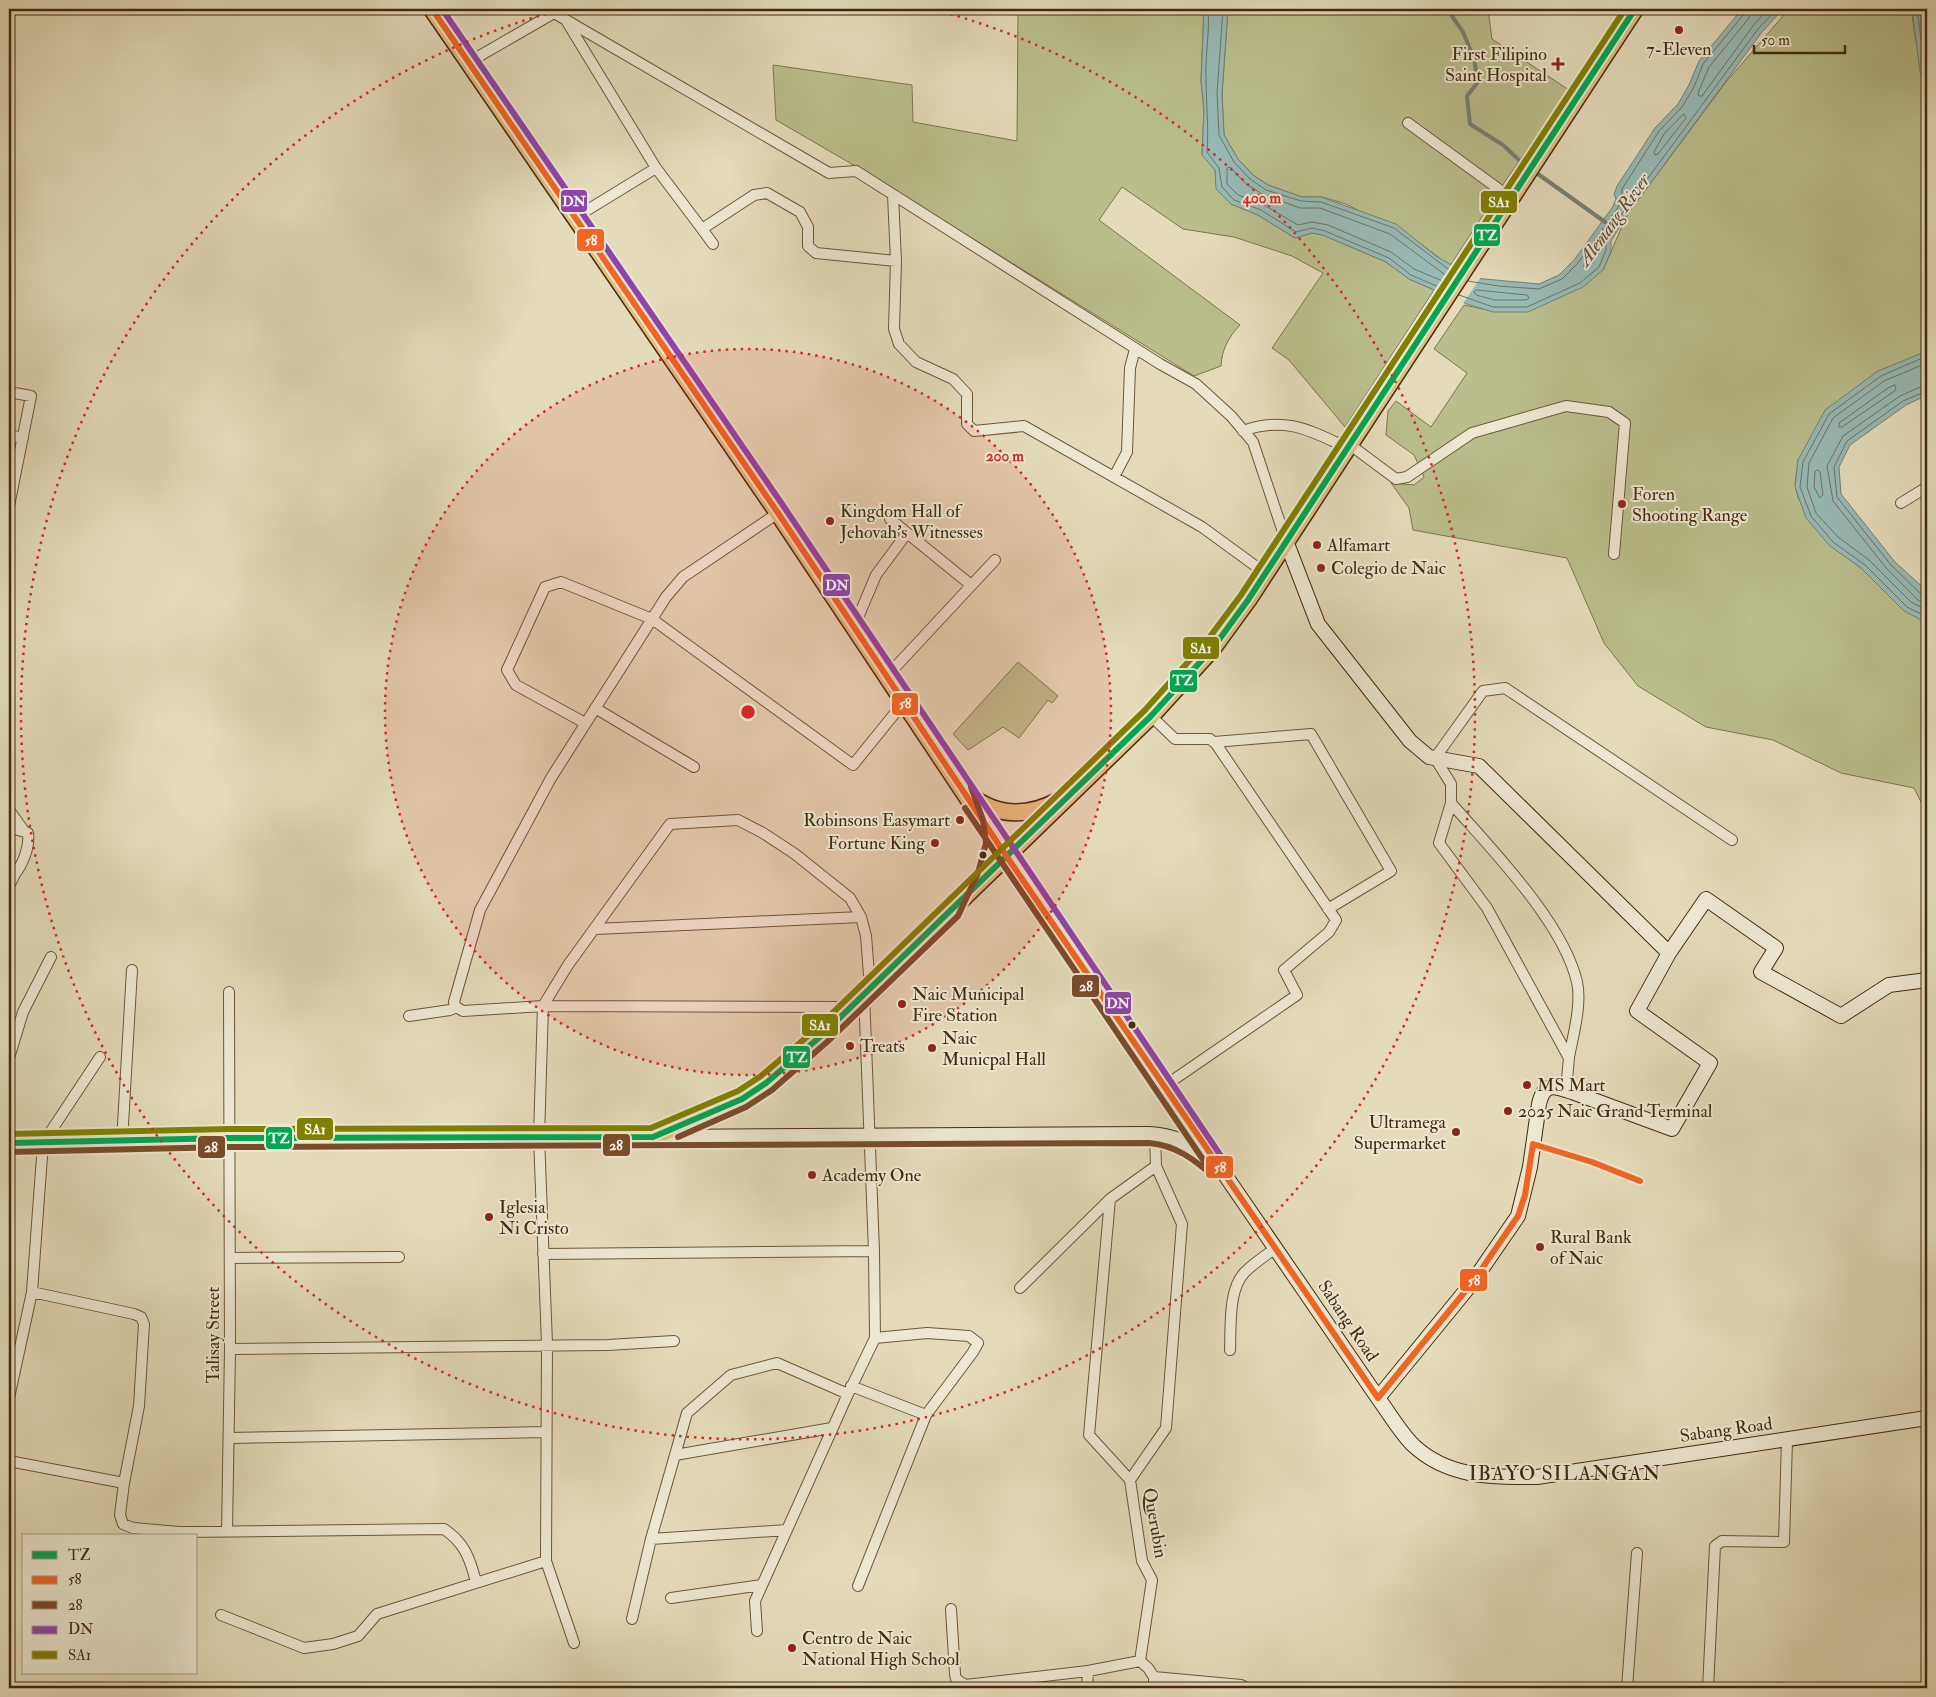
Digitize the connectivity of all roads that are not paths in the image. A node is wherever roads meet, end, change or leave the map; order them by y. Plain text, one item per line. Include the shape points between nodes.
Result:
1 (432, 9) edge
2 (1635, 9) edge
3 (550, 11) edge
4 (566, 20) junction
5 (469, 62) junction
6 (1408, 123) dead end
7 (656, 168) junction
8 (893, 195) junction
9 (1511, 198) junction
10 (576, 218) junction
11 (702, 230) junction
12 (713, 244) dead end
13 (896, 261) junction
14 (1135, 349) junction
15 (9, 392) edge
16 (1244, 431) junction
17 (9, 435) edge
18 (23, 438) junction
19 (1347, 446) junction
20 (12, 471) edge
21 (1114, 477) junction
22 (1927, 487) edge
23 (1902, 503) dead end
24 (9, 506) edge
25 (778, 513) junction
26 (890, 519) dead end
27 (907, 533) junction
28 (1286, 541) junction
29 (1614, 554) dead end
30 (995, 560) dead end
31 (1265, 574) junction
32 (971, 585) junction
33 (652, 619) junction
34 (854, 627) junction
35 (887, 676) junction
36 (904, 702) junction
37 (595, 708) junction
38 (1151, 716) junction
39 (585, 723) junction
40 (1214, 742) junction
41 (1435, 758) junction
42 (694, 767) dead end
43 (963, 790) junction
44 (1071, 794) junction
45 (1451, 803) junction
46 (9, 810) edge
47 (9, 827) edge
48 (24, 831) junction
49 (1732, 840) dead end
50 (1007, 857) junction
51 (12, 874) edge
52 (9, 886) edge
53 (1328, 908) junction
54 (861, 917) junction
55 (595, 929) junction
56 (1668, 954) junction
57 (51, 957) dead end
58 (132, 970) dead end
59 (1927, 980) edge
60 (867, 990) junction
61 (229, 992) dead end
62 (543, 1006) junction
63 (456, 1007) junction
64 (850, 1007) junction
65 (409, 1016) dead end
66 (100, 1057) dead end
67 (1569, 1057) junction
68 (9, 1058) edge
69 (1163, 1087) junction
70 (1566, 1090) junction
71 (1155, 1134) junction
72 (870, 1136) junction
73 (539, 1137) junction
74 (654, 1137) junction
75 (228, 1138) junction
76 (122, 1141) junction
77 (9, 1143) edge
78 (43, 1143) junction
79 (1156, 1166) junction
80 (1220, 1170) junction
81 (1110, 1199) junction
82 (1276, 1248) junction
83 (874, 1251) junction
84 (543, 1254) junction
85 (399, 1257) dead end
86 (230, 1258) junction
87 (1020, 1288) dead end
88 (32, 1292) junction
89 (875, 1338) junction
90 (674, 1341) dead end
91 (547, 1344) junction
92 (230, 1350) junction
93 (1230, 1350) dead end
94 (849, 1390) junction
95 (9, 1398) edge
96 (1378, 1398) junction
97 (926, 1416) junction
98 (1927, 1418) edge
99 (832, 1428) junction
100 (546, 1432) junction
101 (229, 1438) junction
102 (1787, 1440) junction
103 (675, 1455) junction
104 (9, 1461) edge
105 (1130, 1480) junction
106 (124, 1483) junction
107 (786, 1530) junction
108 (227, 1532) junction
109 (651, 1539) junction
110 (1637, 1553) dead end
111 (546, 1561) junction
112 (476, 1582) junction
113 (762, 1585) junction
114 (858, 1586) dead end
115 (671, 1598) dead end
116 (951, 1609) dead end
117 (221, 1615) dead end
118 (632, 1619) dead end
119 (757, 1631) dead end
120 (574, 1643) dead end
121 (1140, 1660) junction
122 (1088, 1670) junction
123 (1154, 1677) junction
124 (964, 1686) edge
125 (1087, 1688) edge
126 (1154, 1688) edge
127 (1246, 1688) edge
128 (1627, 1688) edge
129 (1708, 1688) edge

1 - 5 main road
2 - 9 main road
3 - 4 street
3 - 5 street
4 - 7 street
4 - 8 street via 829,173 856,171
5 - 10 main road
6 - 9 street
7 - 10 street
7 - 11 street
8 - 13 street
8 - 14 street
9 - 19 main road
10 - 25 main road
11 - 12 street
11 - 13 street via 754,195 767,193 800,212 808,227 808,246 816,253
13 - 21 street via 894,329 899,344 916,362 953,379 967,394 967,424 974,431 1024,426
14 - 16 street via 1196,384
14 - 21 street via 1130,368 1127,452
15 - 18 street via 32,396
16 - 19 street via 1261,425 1282,424
16 - 28 street via 1253,442
17 - 18 street
18 - 20 street
19 - 28 main road
19 - 29 street via 1396,479 1407,477 1472,433 1566,406 1608,412 1626,423
20 - 24 street
21 - 31 street via 1202,527
22 - 23 street
25 - 33 street via 683,577
25 - 34 main road
26 - 27 street
27 - 32 street
27 - 34 street via 876,575
28 - 31 main road
28 - 41 main road via 1318,624 1410,741 1429,757
30 - 32 street
31 - 38 main road via 1213,648
32 - 35 street
33 - 36 street via 853,765
33 - 37 street
33 - 39 street via 561,582 545,587 507,670 516,685
34 - 35 main road
35 - 36 main road
36 - 43 main road
37 - 39 street
37 - 42 street
38 - 40 street via 1175,739 1210,739
38 - 44 main road
39 - 63 street via 551,778 480,910 454,1002
40 - 53 street
40 - 53 street via 1310,734 1391,871
41 - 45 street via 1451,784
41 - 49 street via 1483,691 1505,688
41 - 56 main road via 1479,766
43 - 44 main road via 995,810 1020,813 1040,809
43 - 50 main road
44 - 50 main road
45 - 67 street via 1439,843 1487,908
45 - 67 street via 1516,879 1563,941 1578,984 1577,1019
46 - 48 street
47 - 48 street
48 - 51 street via 28,833 29,841 20,868
50 - 60 main road
50 - 69 main road, Sabang Road
51 - 52 street
53 - 69 street via 1336,920 1334,926 1284,970 1297,994
54 - 55 street
54 - 55 street via 850,898 795,854 738,820 670,824
54 - 60 street via 866,936
55 - 62 street
56 - 59 main road via 1706,899 1776,948 1761,972 1841,1016 1889,985
56 - 70 main road via 1637,1011 1710,1064 1672,1129
57 - 68 street via 23,1012
58 - 76 street
60 - 64 main road
60 - 72 street
61 - 75 street, Talisay Street
62 - 63 street via 463,1010
62 - 64 street
62 - 73 street
63 - 65 street
64 - 74 main road via 787,1066 742,1099
66 - 78 street
67 - 70 street
69 - 80 main road, Sabang Road
70 - 96 main road via 1555,1086 1541,1094 1518,1216 1444,1319
71 - 72 main road
71 - 79 street
71 - 80 main road via 1191,1146
72 - 74 main road
72 - 83 street
73 - 74 main road
73 - 75 main road
73 - 84 street
75 - 76 main road
75 - 86 street, Talisay Street
76 - 78 main road
77 - 78 main road
78 - 88 street
79 - 81 street
79 - 105 street, Querubin via 1182,1224 1166,1428
80 - 82 main road, Sabang Road
81 - 87 street
81 - 105 street via 1089,1435
82 - 93 street via 1244,1273 1237,1286
82 - 96 main road, Sabang Road
83 - 84 street
83 - 89 street
84 - 91 street
85 - 86 street
86 - 92 street, Talisay Street
88 - 95 street
88 - 106 street via 141,1317 144,1324 139,1406
89 - 94 street
89 - 97 street via 927,1333 975,1338 978,1343 973,1352
90 - 91 street
91 - 92 street
91 - 100 street
92 - 101 street, Talisay Street
94 - 97 street
94 - 99 street
94 - 103 street via 777,1363 731,1375 687,1412
96 - 102 main road, Sabang Road via 1413,1445 1446,1467 1481,1477 1536,1477
97 - 114 street
98 - 102 main road, Sabang Road
99 - 103 street
99 - 107 street
100 - 101 street
100 - 111 street
101 - 108 street, Talisay Street
102 - 129 street via 1784,1542 1722,1541 1715,1546
103 - 109 street
104 - 106 street
105 - 121 street, Querubin via 1142,1561 1152,1580
106 - 108 street via 120,1515 127,1527
107 - 109 street
107 - 113 street
108 - 112 street via 444,1529 469,1554
109 - 118 street
110 - 128 street
111 - 112 street
111 - 120 street
112 - 117 street via 378,1614 358,1636 304,1648
113 - 115 street
113 - 119 street via 755,1601
116 - 124 street via 955,1674
121 - 122 street
121 - 123 street
122 - 124 street
122 - 125 street
123 - 126 street
123 - 127 street

